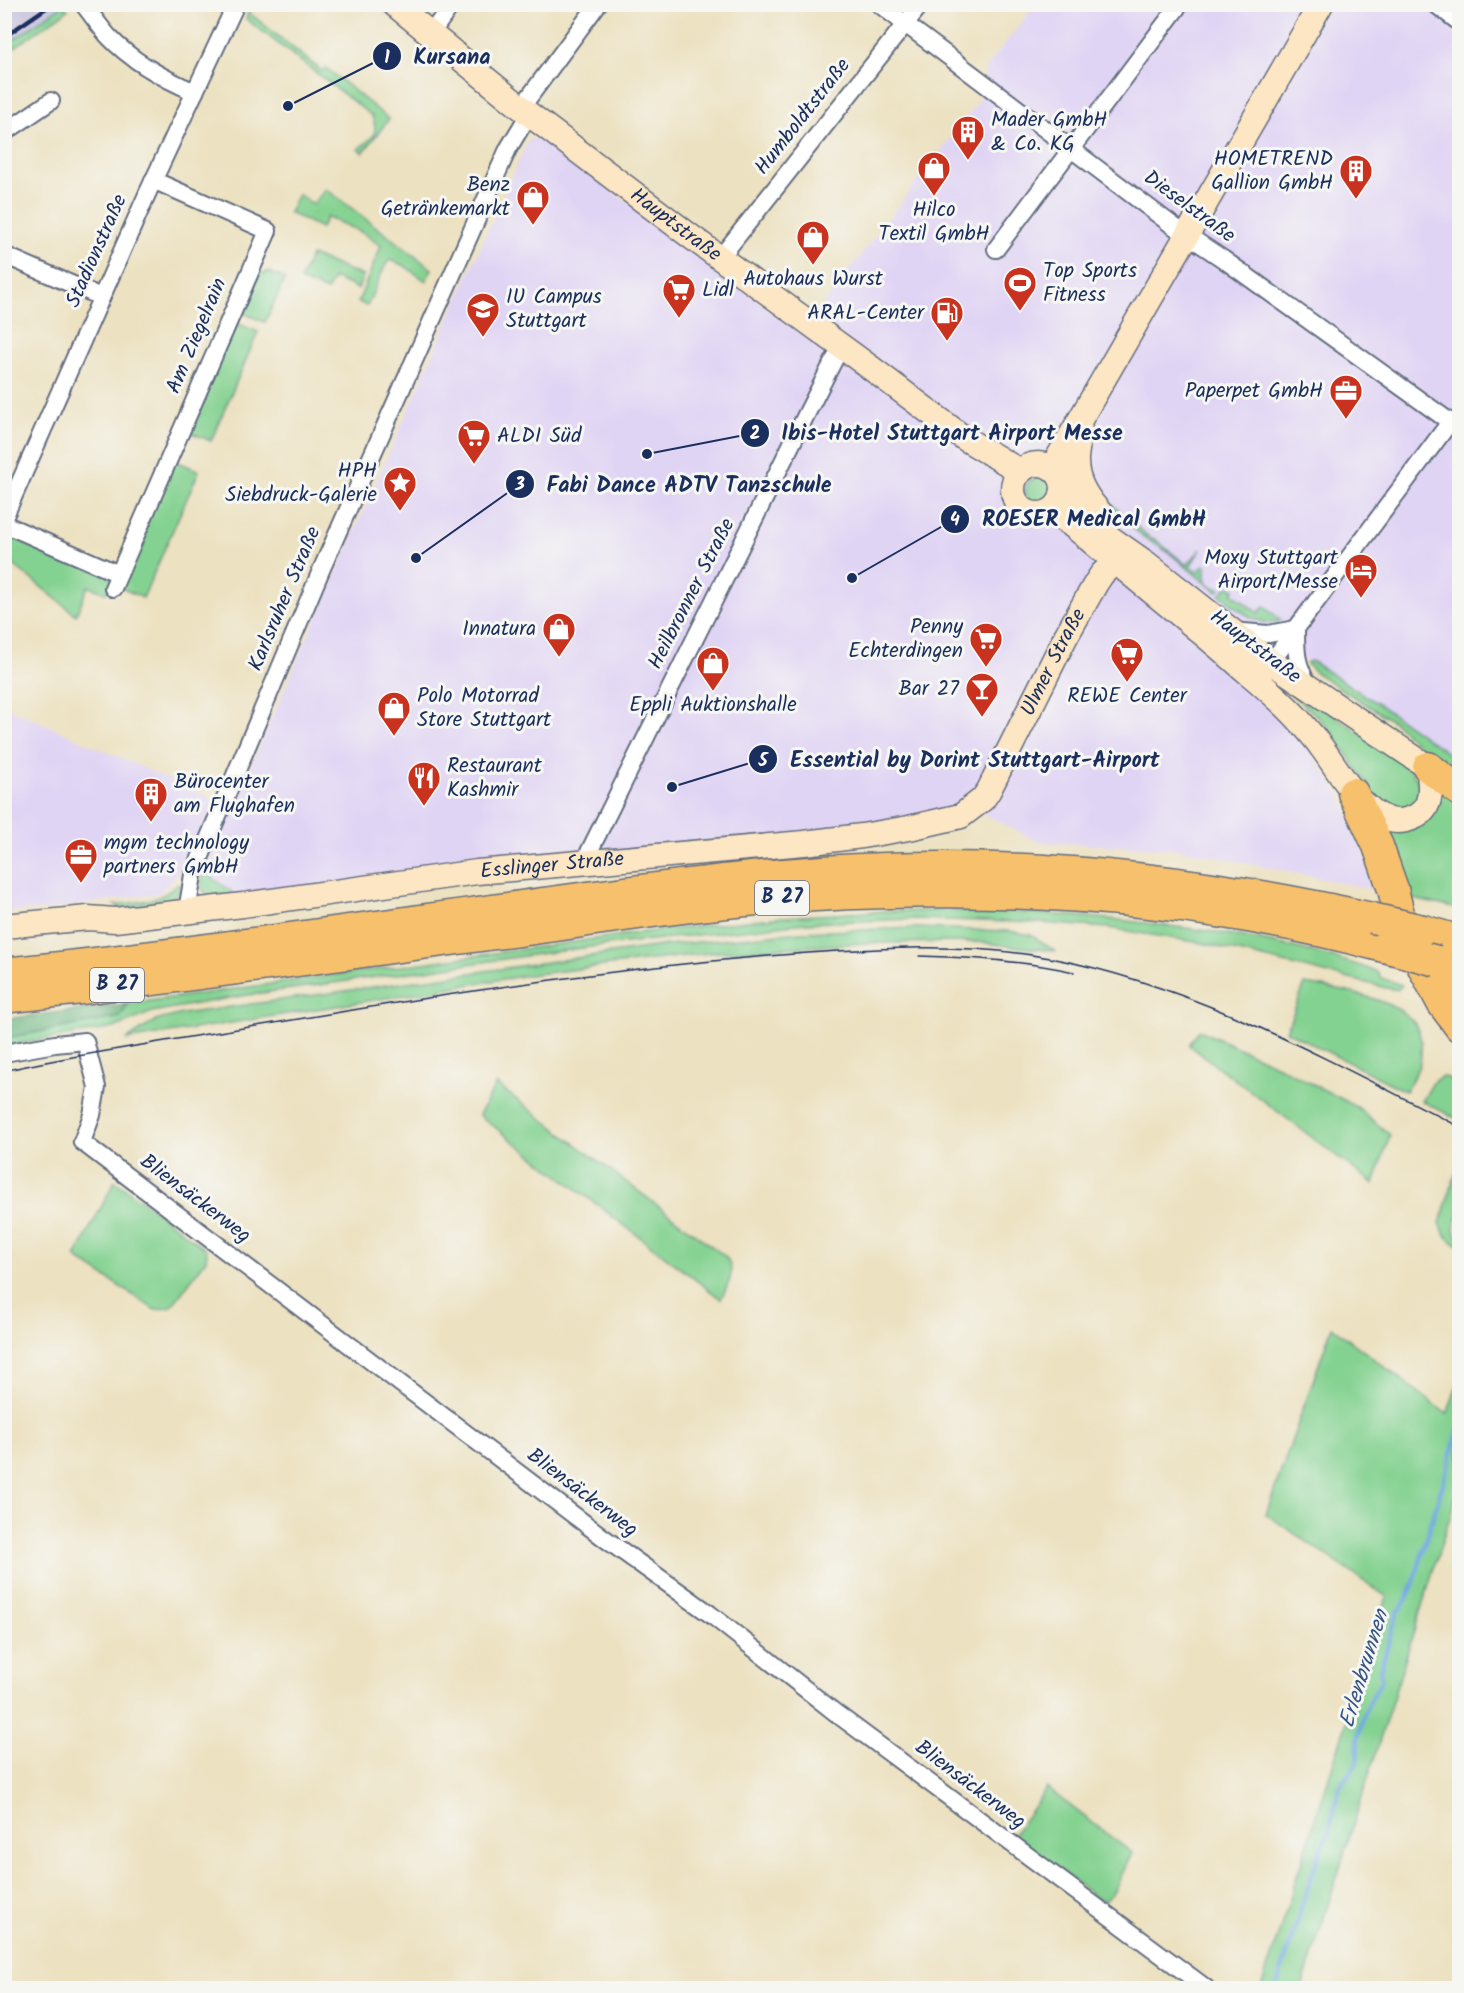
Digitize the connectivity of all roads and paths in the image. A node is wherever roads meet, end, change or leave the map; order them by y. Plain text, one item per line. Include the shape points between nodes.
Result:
1 (83, 4) edge
2 (236, 4) edge
3 (394, 4) edge
4 (453, 4) edge
5 (598, 4) edge
6 (879, 4) edge
7 (921, 4) edge
8 (1180, 4) edge
9 (1321, 4) edge
10 (1435, 4) edge
11 (1460, 23) edge
12 (906, 24) junction
13 (430, 35) junction
14 (195, 92) junction
15 (51, 101) dead end
16 (525, 111) junction
17 (4, 133) edge
18 (1073, 149) junction
19 (153, 180) junction
20 (1188, 235) junction
21 (996, 249) dead end
22 (4, 255) edge
23 (720, 258) junction
24 (101, 297) junction
25 (843, 347) junction
26 (1080, 419) junction
27 (1455, 426) edge
28 (1030, 472) junction
29 (1055, 503) junction
30 (4, 518) edge
31 (4, 524) edge
32 (1133, 560) junction
33 (1296, 629) junction
34 (1231, 631) junction
35 (1271, 662) junction
36 (1262, 684) junction
37 (1309, 688) junction
38 (1428, 767) junction
39 (1460, 791) edge
40 (1353, 793) junction
41 (983, 800) joint
42 (584, 862) junction
43 (186, 911) junction
44 (115, 920) junction
45 (4, 926) edge
46 (4, 939) edge
47 (1460, 941) edge
48 (1448, 965) edge
49 (4, 973) edge
50 (1460, 982) edge
51 (4, 998) edge
52 (1460, 1027) edge
53 (4, 1053) edge
54 (1206, 1989) edge

1 - 14 street via 110,38 132,56
2 - 14 street, Stadionstraße
3 - 13 main road, Hauptstraße
4 - 13 street
5 - 16 street, Karlsruher Straße
6 - 12 street, Dieselstraße
7 - 12 street, Humboldtstraße
8 - 18 street
9 - 20 main road
10 - 11 street
12 - 18 street, Dieselstraße
12 - 23 street, Humboldtstraße
13 - 16 main road, Hauptstraße
14 - 19 street, Stadionstraße
15 - 17 street
16 - 23 main road, Hauptstraße
16 - 43 street, Karlsruher Straße via 286,652 195,870
18 - 20 street, Dieselstraße
18 - 21 street
19 - 24 street, Stadionstraße
19 - 31 street, Am Ziegelrain via 267,231 116,581
20 - 26 main road
20 - 27 street, Dieselstraße
22 - 24 street
23 - 25 main road, Hauptstraße
24 - 30 street, Stadionstraße
25 - 28 main road, Hauptstraße via 964,438 989,465
25 - 42 street, Heilbronner Straße
26 - 28 main road
26 - 32 main road via 1076,460 1079,482 1099,512 1135,548
27 - 33 street, Dieselstraße
28 - 29 main road via 1061,480
28 - 29 main road via 1015,498 1022,508 1035,514
29 - 32 main road, Hauptstraße via 1069,523
32 - 34 main road, Hauptstraße
32 - 36 main road, Hauptstraße
32 - 41 main road, Ulmer Straße via 1102,574 1075,618
33 - 34 street via 1268,634
33 - 35 street, Dieselstraße
33 - 37 street via 1296,657
34 - 35 main road, Hauptstraße
35 - 36 street, Dieselstraße
35 - 37 main road, Hauptstraße
36 - 40 main road, Hauptstraße via 1311,734
37 - 38 main road, Hauptstraße
38 - 39 highway
38 - 40 main road, Hauptstraße via 1430,797 1425,809 1404,822 1389,820
40 - 52 highway via 1378,846 1401,922 1442,1003
41 - 42 main road, Esslinger Straße via 961,816 909,828 804,843
42 - 43 main road, Esslinger Straße via 477,872
43 - 44 main road, Esslinger Straße
44 - 45 main road, Esslinger Straße via 88,918
44 - 46 main road, Esslinger Straße via 92,930
47 - 49 highway, B 27, bridge via 1254,894 1137,878 1011,869 886,868 697,883
48 - 50 highway
48 - 51 highway, B 27, bridge via 1280,923 1164,905 1048,894 890,892 704,906
53 - 54 street, Bliensäckerweg via 85,1041 97,1087 82,1142

